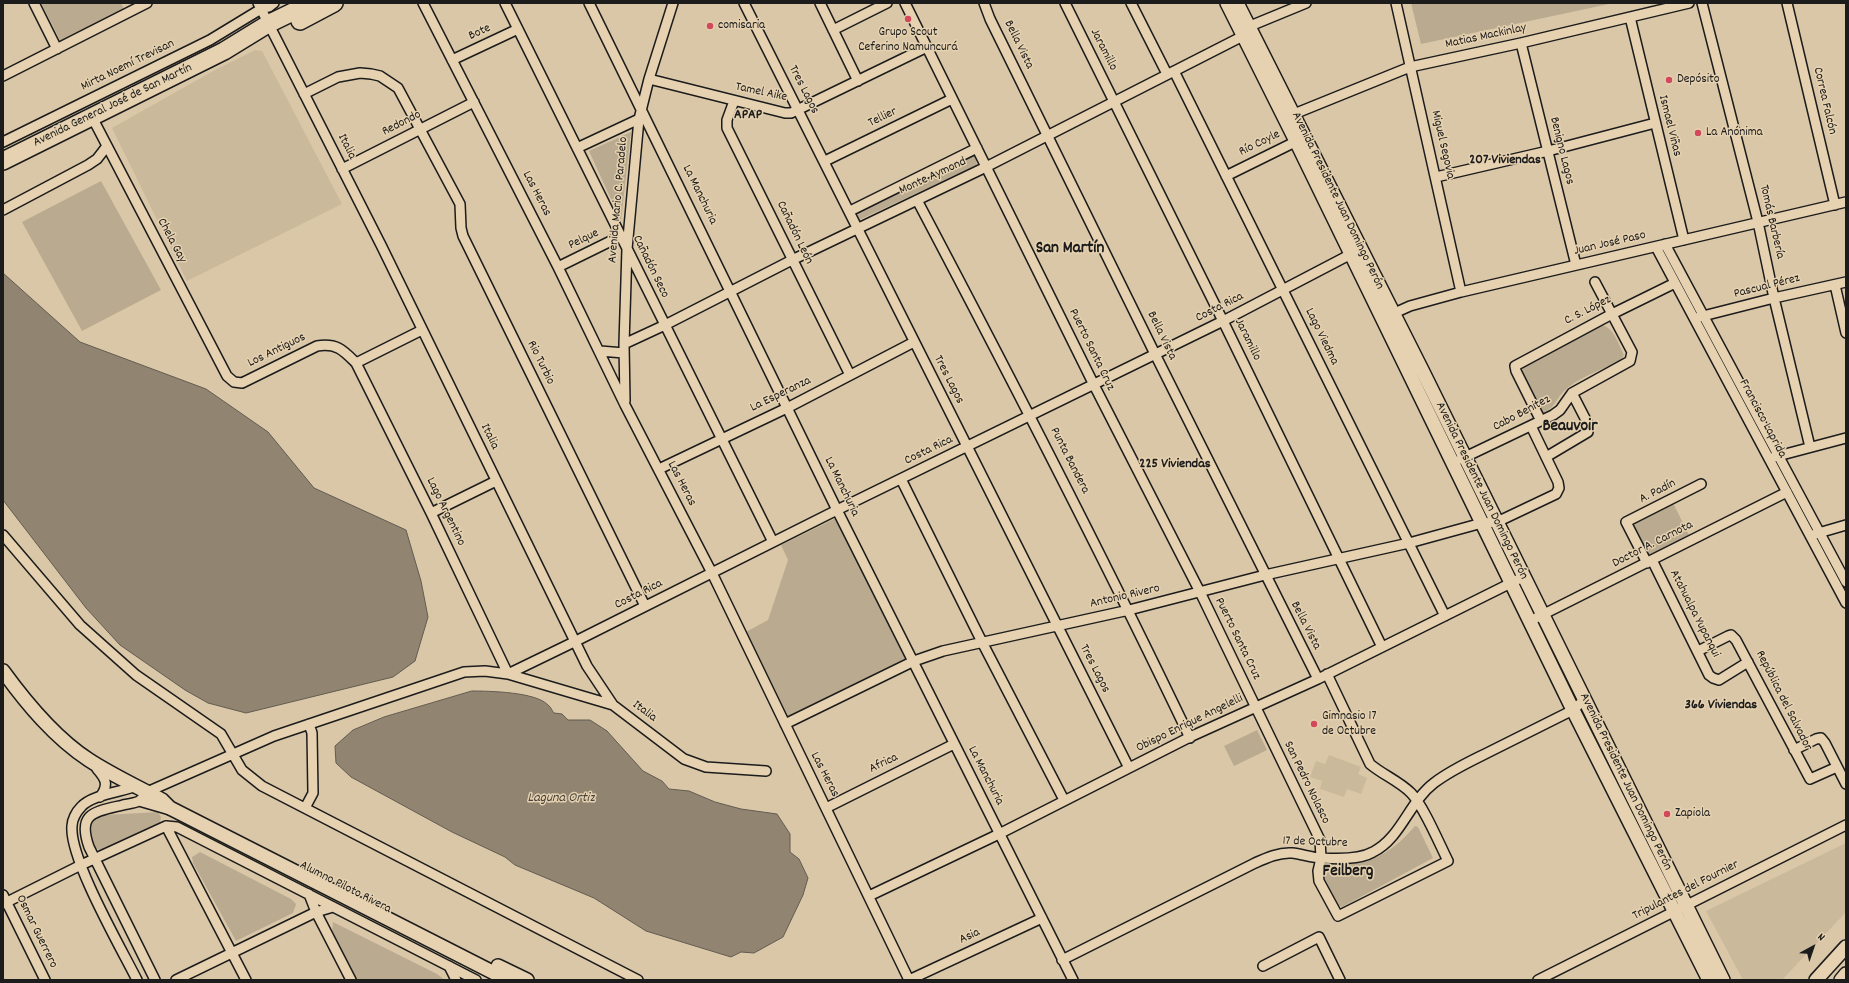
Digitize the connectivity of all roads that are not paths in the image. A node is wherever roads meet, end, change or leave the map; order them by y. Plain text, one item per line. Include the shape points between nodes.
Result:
1 (34, 3) edge
2 (147, 3) edge
3 (274, 3) edge
4 (310, 3) edge
5 (334, 3) edge
6 (423, 3) edge
7 (505, 3) edge
8 (589, 3) edge
9 (744, 3) edge
10 (820, 3) edge
11 (887, 3) edge
12 (905, 3) edge
13 (984, 3) edge
14 (1065, 3) edge
15 (1131, 3) edge
16 (1227, 3) edge
17 (1237, 3) edge
18 (1306, 3) edge
19 (1396, 3) edge
20 (1690, 3) edge
21 (1702, 3) edge
22 (1787, 3) edge
23 (259, 6) edge
24 (670, 6) edge
25 (128, 7) edge
26 (1630, 17) junction
27 (271, 29) junction
28 (518, 29) junction
29 (833, 30) junction
30 (1247, 32) junction
31 (1521, 43) junction
32 (927, 47) junction
33 (57, 48) junction
34 (452, 60) junction
35 (1410, 67) junction
36 (1171, 72) junction
37 (3, 76) edge
38 (649, 79) junction
39 (858, 81) junction
40 (304, 94) junction
41 (952, 99) junction
42 (1114, 100) junction
43 (734, 101) junction
44 (474, 102) junction
45 (642, 109) junction
46 (799, 110) junction
47 (92, 116) junction
48 (1291, 118) junction
49 (639, 119) junction
50 (1655, 123) junction
51 (421, 128) junction
52 (1048, 135) junction
53 (1301, 139) junction
54 (3, 142) edge
55 (107, 146) junction
56 (577, 148) junction
57 (977, 148) junction
58 (1548, 151) junction
59 (3, 161) edge
60 (824, 161) junction
61 (986, 167) junction
62 (342, 169) junction
63 (1226, 176) junction
64 (1436, 177) junction
65 (917, 200) junction
66 (1846, 202) edge
67 (1835, 205) junction
68 (3, 210) edge
69 (850, 211) junction
70 (1758, 222) junction
71 (858, 228) junction
72 (621, 236) junction
73 (1684, 240) junction
74 (1665, 244) junction
75 (1656, 247) junction
76 (627, 249) junction
77 (1356, 251) junction
78 (792, 260) junction
79 (1576, 265) junction
80 (558, 267) junction
81 (1595, 282) dead end
82 (1846, 282) edge
83 (1675, 283) junction
84 (1835, 285) junction
85 (1283, 290) junction
86 (731, 291) junction
87 (1461, 292) junction
88 (1774, 298) junction
89 (1612, 314) junction
90 (1388, 316) junction
91 (1704, 316) junction
92 (1694, 319) junction
93 (1224, 321) junction
94 (665, 325) junction
95 (422, 330) junction
96 (1846, 333) edge
97 (914, 342) junction
98 (624, 349) junction
99 (600, 351) junction
100 (1155, 354) junction
101 (356, 363) junction
102 (850, 375) junction
103 (227, 376) joint
104 (1094, 385) junction
105 (1572, 393) junction
106 (625, 405) junction
107 (788, 407) junction
108 (1031, 416) junction
109 (1541, 421) junction
110 (1531, 426) junction
111 (1846, 438) edge
112 (721, 439) junction
113 (967, 447) junction
114 (1810, 447) junction
115 (1778, 456) junction
116 (1464, 457) junction
117 (1546, 457) junction
118 (1768, 458) junction
119 (1453, 463) junction
120 (659, 469) junction
121 (901, 479) junction
122 (496, 481) junction
123 (1701, 484) dead end
124 (1786, 492) junction
125 (837, 510) junction
126 (431, 514) junction
127 (1497, 522) junction
128 (1626, 522) joint
129 (1482, 523) junction
130 (1846, 525) edge
131 (1819, 532) junction
132 (3, 535) edge
133 (1811, 536) junction
134 (773, 542) junction
135 (1409, 542) junction
136 (1340, 559) junction
137 (1650, 561) junction
138 (712, 573) junction
139 (1265, 575) junction
140 (1518, 580) junction
141 (1846, 582) edge
142 (1200, 592) junction
143 (1846, 603) edge
144 (645, 606) junction
145 (1129, 610) junction
146 (1445, 616) junction
147 (1536, 618) junction
148 (1058, 626) junction
149 (574, 642) junction
150 (982, 642) junction
151 (1382, 647) junction
152 (1698, 651) junction
153 (914, 661) junction
154 (1748, 662) junction
155 (3, 671) edge
156 (508, 674) junction
157 (1327, 674) junction
158 (1318, 679) junction
159 (1584, 700) junction
160 (613, 705) junction
161 (1256, 707) junction
162 (1573, 710) junction
163 (309, 724) junction
164 (785, 724) junction
165 (1190, 738) junction
166 (954, 744) junction
167 (1794, 750) junction
168 (231, 755) junction
169 (89, 760) junction
170 (1837, 767) junction
171 (1129, 768) junction
172 (766, 771) dead end
173 (1846, 784) edge
174 (141, 793) junction
175 (100, 797) junction
176 (162, 800) junction
177 (1064, 800) junction
178 (1416, 800) junction
179 (305, 808) junction
180 (826, 808) junction
181 (182, 815) junction
182 (1846, 825) edge
183 (166, 826) junction
184 (999, 834) junction
185 (94, 858) junction
186 (1321, 858) junction
187 (81, 865) junction
188 (309, 894) junction
189 (869, 896) junction
190 (4, 900) edge
191 (333, 906) junction
192 (1680, 909) junction
193 (316, 912) junction
194 (1042, 918) junction
195 (1846, 947) edge
196 (232, 952) junction
197 (1062, 960) junction
198 (449, 966) junction
199 (1263, 966) dead end
200 (1846, 974) edge
201 (45, 980) edge
202 (136, 980) edge
203 (155, 980) edge
204 (176, 980) edge
205 (246, 980) edge
206 (350, 980) edge
207 (456, 980) edge
208 (476, 980) edge
209 (508, 980) edge
210 (527, 980) edge
211 (638, 980) edge
212 (909, 980) edge
213 (1073, 980) edge
214 (1340, 980) edge
215 (1538, 980) edge
216 (1709, 980) edge
217 (1723, 980) edge
218 (1816, 980) edge
219 (1841, 980) edge

1 - 33 street
2 - 25 street
3 - 23 street, Mirta Noemí Trevisan via 269,7
4 - 27 highway, Avenida General José de San Martín
5 - 27 highway, Avenida General José de San Martín
6 - 34 street, Las Heras
7 - 28 street, Cañadón Seco
8 - 45 street, La Manchuria
9 - 46 street, Tres Lagos
10 - 29 street
11 - 29 street
12 - 32 street, Puerto Santa Cruz
13 - 52 street, Bella Vista
14 - 42 street, Jaramillo
15 - 36 street, Lago Viedma
16 - 30 main road, Avenida Presidente Juan Domingo Perón
17 - 30 main road, Avenida Presidente Juan Domingo Perón
18 - 30 street, Monte Aymond via 1254,24
19 - 35 street, Miguel Segovia
20 - 26 street, Matias Mackinlay
21 - 70 street, Tomás Barbería
22 - 67 street, Correa Falcón
23 - 27 street, Italia
23 - 54 street, Mirta Noemí Trevisan via 210,40
24 - 38 street, Avenida Mario C. Paradelo
25 - 33 street
26 - 31 street, Matias Mackinlay
26 - 50 street, Ismael Viñas
27 - 40 street, Italia
27 - 47 highway, Avenida General José de San Martín
28 - 34 street, Bote
28 - 56 street, Cañadón Seco
29 - 39 street
30 - 36 street, Monte Aymond
30 - 48 main road, Avenida Presidente Juan Domingo Perón
31 - 35 street, Matias Mackinlay
31 - 58 street, Benigno Lagos
32 - 39 street, Tamel Aike
32 - 41 street, Puerto Santa Cruz
33 - 37 street
34 - 44 street, Las Heras
35 - 48 street, Matias Mackinlay
35 - 64 street, Miguel Segovia
36 - 42 street, Monte Aymond
36 - 63 street, Lago Viedma
38 - 43 street, Tamel Aike
38 - 45 street, Avenida Mario C. Paradelo
39 - 46 street, Tamel Aike
40 - 51 street, Rio Turbio via 347,75 371,74 398,88
40 - 62 street, Italia
41 - 57 street, Puerto Santa Cruz
41 - 60 street, Tellier
42 - 52 street, Monte Aymond
42 - 93 street, Jaramillo
43 - 46 street, Tamel Aike via 785,113
43 - 78 street, Cañadón León via 727,120 727,128
44 - 51 street, Redondo
44 - 80 street, Las Heras
45 - 49 street, Avenida Mario C. Paradelo
45 - 86 street, La Manchuria
46 - 60 street, Tres Lagos
47 - 55 street, Chela Gay
47 - 59 highway, Avenida General José de San Martín
48 - 53 main road, Avenida Presidente Juan Domingo Perón
49 - 56 street
49 - 76 street, Avenida Mario C. Paradelo
50 - 58 street
50 - 73 street, Ismael Viñas
51 - 62 street, Redondo
51 - 144 street, Rio Turbio via 460,204 463,236
52 - 61 street, Monte Aymond
52 - 100 street, Bella Vista
53 - 63 street, Río Coyle
53 - 77 main road, Avenida Presidente Juan Domingo Perón
55 - 68 street via 97,159 88,165
55 - 103 street, Chela Gay
56 - 72 street, Cañadón Seco
57 - 61 street, Puerto Santa Cruz
57 - 69 street
58 - 64 street
58 - 79 street, Benigno Lagos
60 - 69 street, Tres Lagos
61 - 65 street, Monte Aymond
61 - 104 street, Puerto Santa Cruz
62 - 95 street, Italia
63 - 85 street, Lago Viedma
64 - 87 street, Miguel Segovia
65 - 71 street, Monte Aymond
65 - 108 street, Punta Bandera
66 - 67 street, Juan José Paso
67 - 70 street, Juan José Paso
69 - 71 street, Tres Lagos
70 - 73 street, Juan José Paso
70 - 88 street, Tomás Barbería
71 - 78 street, Monte Aymond
71 - 97 street, Tres Lagos
72 - 76 street, Cañadón Seco
72 - 80 street, Pelque
73 - 74 street, Juan José Paso
74 - 75 street, Juan José Paso
74 - 91 street, Francisco Laprida
75 - 79 street, Juan José Paso
75 - 83 street, Francisco Laprida
76 - 94 street, Cañadón Seco
76 - 98 street, Avenida Mario C. Paradelo
77 - 85 street, Costa Rica
77 - 90 main road, Avenida Presidente Juan Domingo Perón
78 - 86 street, Monte Aymond
78 - 102 street, Cañadón León
79 - 87 street, Juan José Paso
80 - 99 street, Las Heras
81 - 89 street
82 - 84 street, Pascual Pérez
83 - 89 street, C. S. López
83 - 92 street, Francisco Laprida
84 - 88 street, Pascual Pérez
84 - 96 street
85 - 93 street, Costa Rica
85 - 135 street, Lago Viedma
86 - 94 street, Monte Aymond
86 - 107 street, La Manchuria
87 - 90 street, Juan José Paso via 1410,306
88 - 91 street, Pascual Pérez
88 - 114 street, Tomás Barbería
89 - 105 street, Cabo Benitez via 1632,352 1630,361
89 - 109 street, C. S. López via 1515,366
90 - 116 main road, Avenida Presidente Juan Domingo Perón
90 - 119 main road, Avenida Presidente Juan Domingo Perón
91 - 92 street, Pascual Pérez
91 - 115 street, Francisco Laprida
92 - 118 street, Francisco Laprida
93 - 100 street, Costa Rica
93 - 136 street, Jaramillo
94 - 98 street, Monte Aymond
94 - 112 street, Cañadón Seco
95 - 101 street
95 - 122 street, Italia
97 - 102 street, La Esperanza
97 - 113 street, Tres Lagos
98 - 99 street
98 - 106 street, Avenida Mario C. Paradelo
99 - 106 street, Las Heras
100 - 104 street, Costa Rica
100 - 139 street, Bella Vista
101 - 103 street, Los Antiguos via 344,351 328,344 317,346 242,383 234,382
101 - 126 street, Lago Argentino
102 - 107 street, La Esperanza
104 - 108 street, Costa Rica
104 - 142 street, Puerto Santa Cruz
105 - 109 street, Cabo Benitez via 1560,410
105 - 117 street via 1588,424 1588,432
106 - 120 street, Las Heras
107 - 112 street, La Esperanza
107 - 125 street, La Manchuria
108 - 113 street, Costa Rica
108 - 145 street, Punta Bandera
109 - 110 street, Cabo Benitez
110 - 116 street, Cabo Benitez
110 - 117 street
111 - 114 street
112 - 120 street, La Esperanza
112 - 134 street, Cañadón Seco
113 - 121 street, Costa Rica
113 - 148 street, Tres Lagos
114 - 115 street
115 - 118 street
115 - 131 street, Francisco Laprida
116 - 119 street, Cabo Benitez
116 - 127 main road, Avenida Presidente Juan Domingo Perón
117 - 127 street via 1558,482 1556,494
118 - 124 street, Francisco Laprida
119 - 129 main road, Avenida Presidente Juan Domingo Perón
120 - 138 street, Las Heras
121 - 125 street, Costa Rica
121 - 150 street
122 - 126 street
122 - 149 street, Italia
123 - 128 street, A. Padín
124 - 133 street, Francisco Laprida
124 - 137 street, Doctor A. Carnota
125 - 134 street, Costa Rica
125 - 153 street, La Manchuria
126 - 156 street, Lago Argentino
127 - 129 street, Antonio Rivero
127 - 140 main road, Avenida Presidente Juan Domingo Perón
128 - 137 street, Atahualpa Yupanqui
129 - 135 street, Antonio Rivero
129 - 140 main road, Avenida Presidente Juan Domingo Perón
130 - 131 street
131 - 133 street
131 - 141 street, Francisco Laprida
132 - 168 street via 80,625 136,675 221,734
133 - 143 street, Francisco Laprida
134 - 138 street, Costa Rica
135 - 136 street, Antonio Rivero
135 - 146 street, Lago Viedma
136 - 139 street, Antonio Rivero
136 - 151 street, Jaramillo
137 - 147 street, Doctor A. Carnota
137 - 152 street, Atahualpa Yupanqui
138 - 144 street, Costa Rica
138 - 164 street, Las Heras
139 - 142 street, Antonio Rivero
139 - 158 street, Bella Vista
140 - 146 street, Obispo Enrique Angelelli
140 - 147 main road, Avenida Presidente Juan Domingo Perón
142 - 145 street, Antonio Rivero
142 - 161 street, Puerto Santa Cruz
144 - 149 street, Costa Rica
145 - 148 street, Antonio Rivero
145 - 165 street, Punta Bandera
146 - 151 street, Obispo Enrique Angelelli
147 - 159 main road, Avenida Presidente Juan Domingo Perón
147 - 162 main road, Avenida Presidente Juan Domingo Perón
148 - 150 street, Antonio Rivero
148 - 171 street, Tres Lagos
149 - 156 street, Costa Rica
149 - 160 street, Italia
150 - 153 street, Antonio Rivero
150 - 177 street
151 - 157 street, Obispo Enrique Angelelli
152 - 154 street, República del Salvador via 1731,635
152 - 154 street, Atahualpa Yupanqui via 1710,674 1719,680
153 - 164 street, Antonio Rivero
153 - 166 street, La Manchuria
154 - 167 street, República del Salvador
155 - 169 main road, Alumno Piloto Rivera via 52,730
156 - 160 street
156 - 163 street via 485,670 464,672
157 - 158 street, Obispo Enrique Angelelli
157 - 178 street via 1370,764 1401,784
158 - 161 street, Obispo Enrique Angelelli
159 - 162 street, 17 de Octubre
159 - 192 main road, Avenida Presidente Juan Domingo Perón
160 - 172 street, Italia via 694,764 724,770
161 - 165 street, Obispo Enrique Angelelli
161 - 186 street, San Pedro Nolasco via 1320,840
162 - 178 street, 17 de Octubre via 1452,770 1433,783
162 - 192 main road, Avenida Presidente Juan Domingo Perón
163 - 168 street
163 - 179 street via 312,733 313,793
164 - 180 street, Las Heras
165 - 171 street, Obispo Enrique Angelelli
166 - 180 street, Africa
166 - 184 street, La Manchuria
167 - 170 street, República del Salvador via 1810,779
167 - 170 street via 1821,738
168 - 174 street
168 - 179 street via 242,770 262,786
169 - 174 main road, Alumno Piloto Rivera
169 - 175 street via 105,778 106,785
170 - 173 street
171 - 177 street, Obispo Enrique Angelelli
174 - 175 street
174 - 176 main road, Alumno Piloto Rivera
174 - 181 street
174 - 185 street via 88,818 84,834
175 - 187 street via 81,806 72,826 74,844
176 - 181 main road, Alumno Piloto Rivera
176 - 210 main road, Alumno Piloto Rivera via 172,801
177 - 184 street, Obispo Enrique Angelelli
178 - 186 street, 17 de Octubre via 1391,837 1372,852 1362,856
178 - 186 street, San Pedro Nolasco via 1448,861 1338,916 1319,881
179 - 211 street
180 - 189 street, Las Heras
181 - 209 main road, Alumno Piloto Rivera
182 - 192 street, Tripulantes del Fournier
183 - 185 street
183 - 188 street via 177,826
183 - 196 street
184 - 189 street, Obispo Enrique Angelelli
184 - 194 street, La Manchuria
185 - 187 street
185 - 203 street
186 - 197 street, 17 de Octubre via 1292,853 1265,858
187 - 190 street
187 - 202 street
188 - 191 street
188 - 193 street
189 - 212 street, Las Heras
190 - 201 street, Osmar Guerrero
191 - 193 street
191 - 198 street
192 - 215 street, Tripulantes del Fournier
192 - 216 main road, Avenida Presidente Juan Domingo Perón
192 - 217 main road, Avenida Presidente Juan Domingo Perón
193 - 196 street
193 - 206 street
194 - 197 street, La Manchuria
194 - 212 street, Asia
195 - 218 main road
196 - 204 street
196 - 205 street
197 - 213 street, La Manchuria
198 - 207 street
198 - 208 street
199 - 214 street via 1319,937
200 - 219 main road

